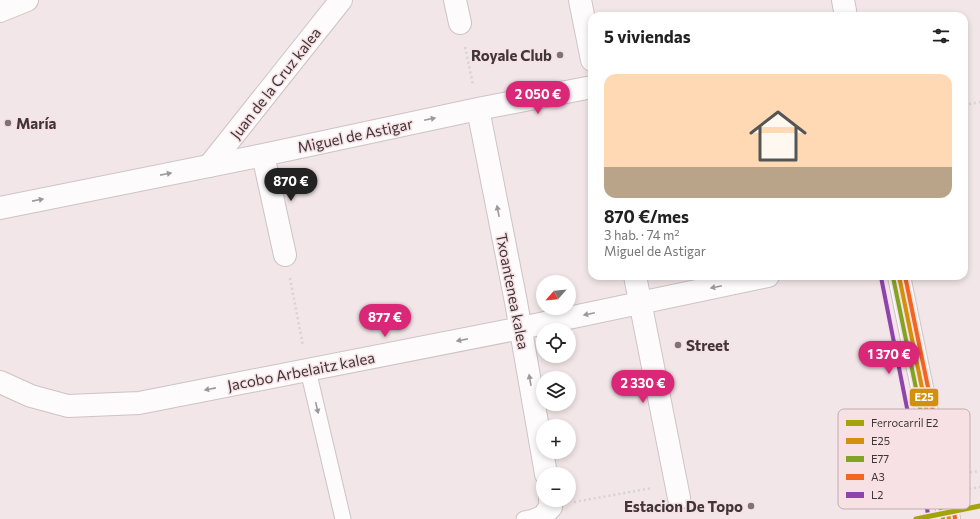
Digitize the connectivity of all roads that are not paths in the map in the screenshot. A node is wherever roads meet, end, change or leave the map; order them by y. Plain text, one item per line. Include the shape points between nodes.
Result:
1 (27, 0) edge
2 (341, 0) edge
3 (455, 0) edge
4 (580, 0) edge
5 (831, 0) edge
6 (843, 0) edge
7 (0, 12) edge
8 (833, 12) edge
9 (845, 12) edge
10 (460, 23) road end
11 (588, 40) edge
12 (588, 88) edge
13 (478, 109) junction
14 (263, 155) junction
15 (209, 166) junction
16 (0, 208) edge
17 (285, 255) road end
18 (636, 280) edge
19 (750, 280) edge
20 (888, 280) edge
21 (900, 280) edge
22 (640, 304) junction
23 (521, 328) junction
24 (308, 370) junction
25 (0, 382) edge
26 (913, 409) edge
27 (926, 409) edge
28 (545, 467) edge
29 (678, 490) road end
30 (548, 507) edge
31 (933, 509) edge
32 (947, 509) edge
33 (343, 519) edge
34 (524, 519) edge
35 (935, 519) edge
36 (949, 519) edge

1 - 7 street
2 - 15 street, Juan de la Cruz kalea
3 - 10 street
4 - 11 street
5 - 8 street
6 - 9 street
12 - 13 street, Miguel de Astigar
14 -> 13 street, Miguel de Astigar
23 -> 13 street, Txoantenea kalea
14 - 15 street, Miguel de Astigar
14 - 17 street
16 -> 15 street, Miguel de Astigar
18 - 22 street
19 -> 22 street, Jacobo Arbelaitz kalea
20 - 26 street
21 - 27 street
22 -> 23 street, Jacobo Arbelaitz kalea
22 - 29 street
23 -> 24 street, Jacobo Arbelaitz kalea
28 -> 23 street, Txoantenea kalea
24 -> 25 street, Jacobo Arbelaitz kalea via 138,403 68,406 31,396
24 -> 33 lane
30 - 34 lane via 533,517
31 - 35 street
32 - 36 street

